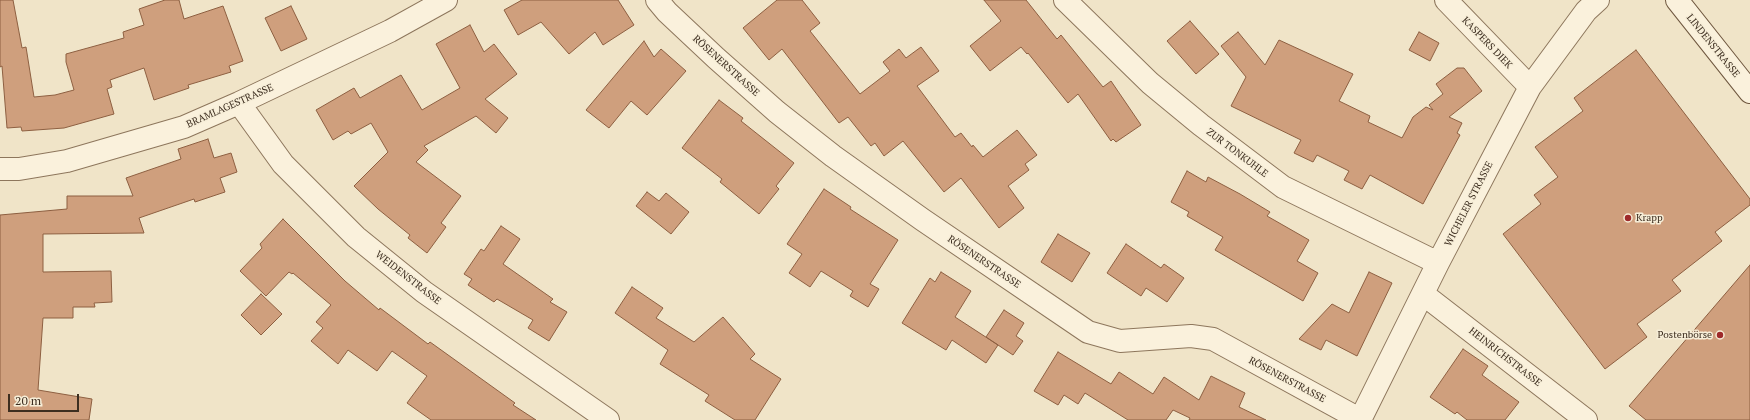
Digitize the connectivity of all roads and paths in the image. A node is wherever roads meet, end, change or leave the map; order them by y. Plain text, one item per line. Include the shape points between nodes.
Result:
1 (446, 0) edge
2 (657, 0) edge
3 (1065, 0) edge
4 (1446, 0) edge
5 (1598, 0) edge
6 (1677, 0) edge
7 (1530, 86) junction
8 (1750, 92) edge
9 (239, 103) junction
10 (0, 170) edge
11 (1438, 263) junction
12 (1423, 294) junction
13 (608, 420) edge
14 (1361, 420) edge
15 (1586, 420) edge

1 - 9 street, BRAMLAGESTRASSE via 390,31
2 - 14 street, RÖSENERSTRASSE via 777,112 832,156 1088,332 1120,341 1191,336 1212,340
3 - 11 street, ZUR TONKUHLE via 1150,83 1201,126 1283,187
4 - 7 street, KASPERS DIEK
5 - 7 street, WICHELER STRASSE via 1586,11
6 - 8 street, LINDENSTRASSE
7 - 11 street, WICHELER STRASSE
9 - 10 street, BRAMLAGESTRASSE via 184,127 68,161
9 - 13 street, WEIDENSTRASSE via 283,164 356,237 424,292
11 - 12 street, WICHELER STRASSE
12 - 14 street, WICHELER STRASSE
12 - 15 street, HEINRICHSTRASSE

